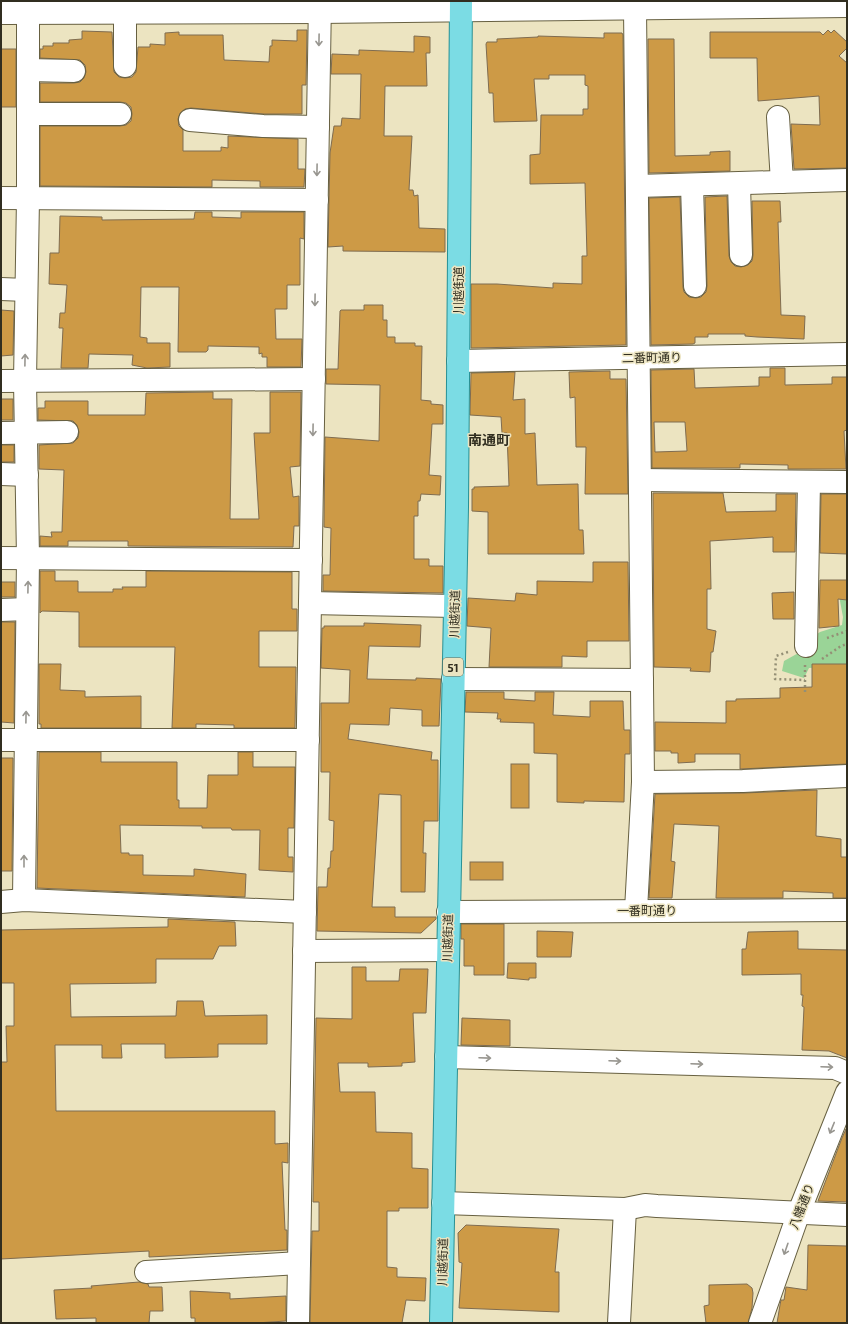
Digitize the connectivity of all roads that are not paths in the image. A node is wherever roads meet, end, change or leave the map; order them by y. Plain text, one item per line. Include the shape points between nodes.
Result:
1 (740, 4) edge
2 (588, 5) edge
3 (179, 6) edge
4 (320, 6) edge
5 (461, 6) edge
6 (640, 6) edge
7 (847, 6) edge
8 (28, 7) edge
9 (125, 12) junction
10 (1, 13) edge
11 (125, 66) dead end
12 (28, 70) junction
13 (74, 71) dead end
14 (28, 114) junction
15 (120, 114) dead end
16 (778, 117) dead end
17 (190, 120) dead end
18 (318, 127) junction
19 (847, 180) edge
20 (782, 182) junction
21 (740, 184) junction
22 (692, 185) junction
23 (637, 186) junction
24 (1, 198) edge
25 (28, 198) junction
26 (317, 200) junction
27 (741, 256) dead end
28 (695, 286) dead end
29 (1, 289) edge
30 (26, 290) junction
31 (847, 354) edge
32 (638, 357) junction
33 (458, 361) junction
34 (314, 379) junction
35 (1, 381) edge
36 (25, 381) junction
37 (67, 432) dead end
38 (1, 433) edge
39 (26, 433) junction
40 (1, 474) edge
41 (27, 475) junction
42 (640, 480) junction
43 (809, 482) junction
44 (847, 482) edge
45 (1, 558) edge
46 (28, 558) junction
47 (311, 560) junction
48 (310, 602) junction
49 (454, 606) junction
50 (27, 609) junction
51 (1, 610) edge
52 (806, 646) dead end
53 (453, 679) junction
54 (642, 680) junction
55 (1, 740) edge
56 (25, 740) junction
57 (308, 740) junction
58 (847, 776) edge
59 (643, 782) junction
60 (24, 900) junction
61 (1, 902) edge
62 (636, 910) junction
63 (847, 910) edge
64 (305, 912) junction
65 (448, 912) junction
66 (447, 950) junction
67 (304, 951) junction
68 (446, 1057) junction
69 (847, 1073) edge
70 (847, 1092) edge
71 (443, 1203) junction
72 (625, 1209) junction
73 (798, 1212) junction
74 (847, 1215) edge
75 (299, 1263) junction
76 (146, 1272) dead end
77 (298, 1323) edge
78 (441, 1323) edge
79 (619, 1323) edge
80 (760, 1323) edge

1 - 6 street
1 - 7 street
2 - 5 street
2 - 6 street
3 - 4 street
3 - 9 street
4 - 5 street
4 -> 18 street
5 - 33 main road, 川越街道 / 51
6 - 23 street
8 - 9 street
8 - 10 street
8 - 12 street
9 - 11 street
12 - 13 street
12 - 14 street
14 - 15 street
14 - 25 street
16 - 20 street
17 - 18 street via 263,126
18 -> 26 street
19 - 20 street
20 - 21 street
21 - 22 street
21 - 27 street
22 - 23 street
22 - 28 street
23 - 32 street
24 - 25 street
25 - 26 street
25 - 30 street
26 -> 34 street
29 - 30 street
36 -> 30 street
31 - 32 street, 二番町通り
32 - 33 street, 二番町通り
32 - 42 street
33 - 49 main road, 川越街道 / 51
34 - 36 street
34 -> 47 street
35 - 36 street
36 - 39 street
37 - 39 street
38 - 39 street
39 - 41 street
40 - 41 street
41 - 46 street
42 - 43 street
42 - 54 street
43 - 44 street
43 - 52 street
45 - 46 street
46 - 47 street
50 -> 46 street
47 - 48 street
48 - 49 street
48 - 57 street
49 - 53 main road, 川越街道 / 51
50 - 51 street
56 -> 50 street
53 - 54 street
53 - 65 main road, 川越街道 / 51
54 - 59 street
55 - 56 street
56 - 57 street
60 -> 56 street
57 - 64 street
58 - 59 street
59 - 62 street
60 - 61 street
60 - 64 street
62 - 63 street, 一番町通り
62 - 65 street, 一番町通り
64 - 67 street
65 - 66 main road, 川越街道 / 51
66 - 67 street
66 - 68 main road, 川越街道 / 51
67 - 75 street
68 -> 69 street via 835,1068
68 - 71 main road, 川越街道 / 51
70 -> 73 street, 八幡通り
71 - 72 street
71 - 78 main road, 川越街道 / 51
72 - 73 street via 645,1205
72 - 79 street
73 - 74 street
73 -> 80 street, 八幡通り
75 - 76 street
75 - 77 street

